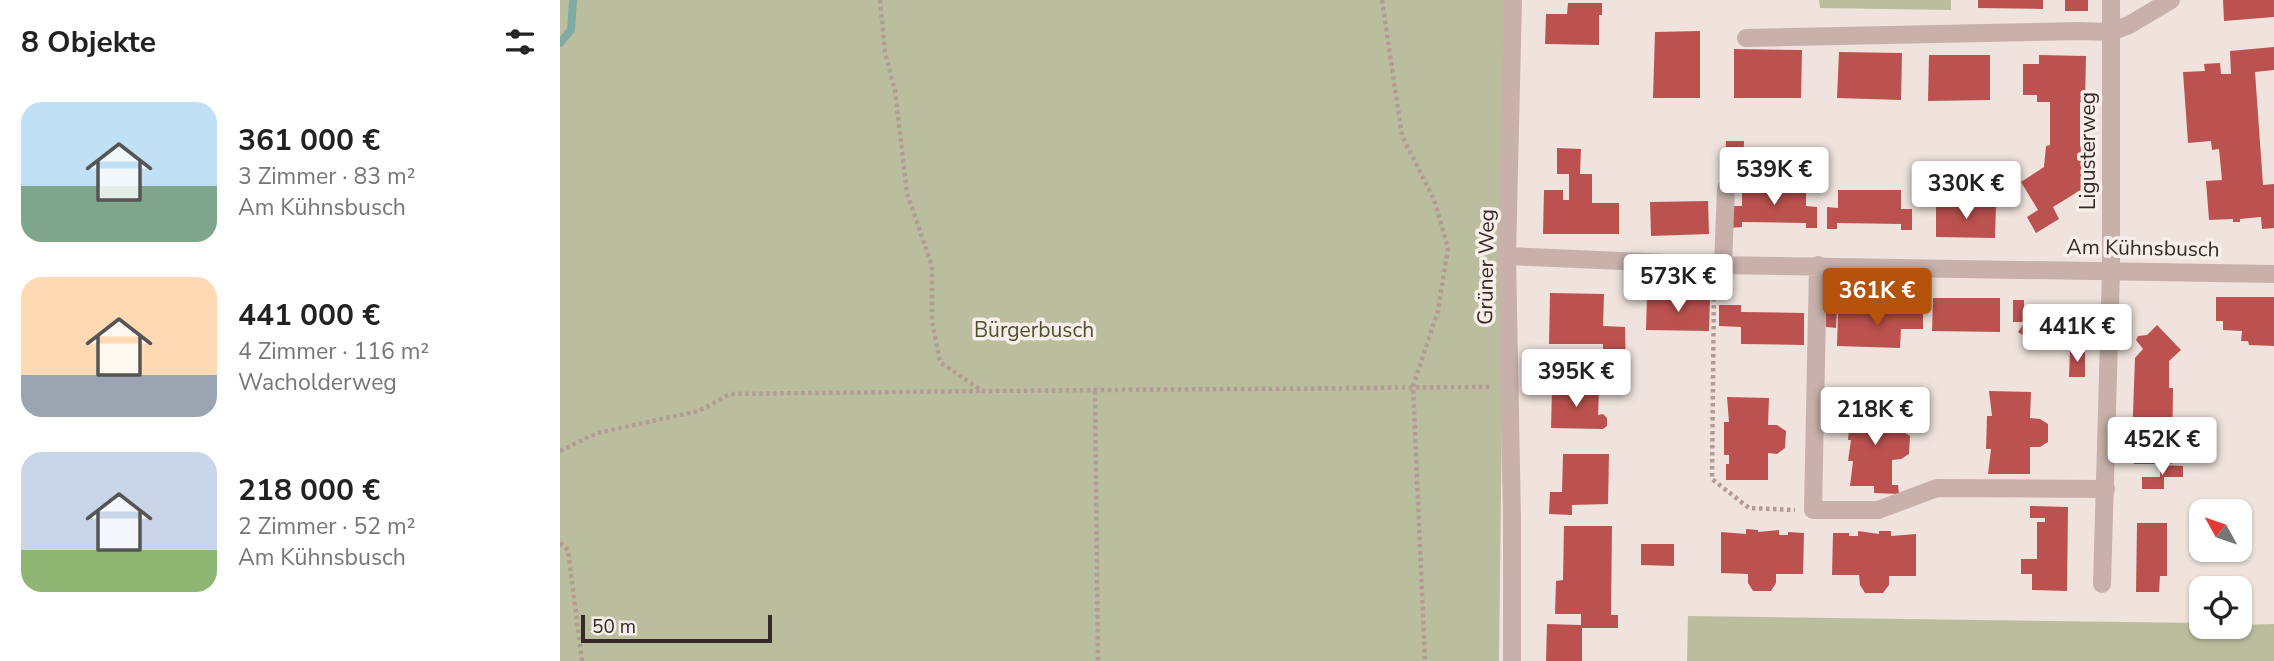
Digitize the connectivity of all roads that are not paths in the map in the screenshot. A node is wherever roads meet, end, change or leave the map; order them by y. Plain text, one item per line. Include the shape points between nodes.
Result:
1 (1513, 0) edge
2 (2111, 0) edge
3 (2171, 0) edge
4 (2111, 32) junction
5 (1746, 37) dead end
6 (1726, 188) dead end
7 (1507, 256) junction
8 (1718, 265) junction
9 (1818, 265) junction
10 (2111, 270) junction
11 (2274, 274) edge
12 (2106, 489) junction
13 (2102, 584) dead end
14 (1512, 661) edge

1 - 7 street, Grüner Weg
2 - 4 street, Ligusterweg
3 - 4 street
4 - 5 street
4 - 10 street, Ligusterweg
6 - 8 street
7 - 8 street, Am Kühnsbusch
7 - 14 street, Grüner Weg
8 - 9 street, Am Kühnsbusch
9 - 10 street, Am Kühnsbusch
9 - 12 street via 1813,510 1878,510 1937,488
10 - 11 street, Am Kühnsbusch
10 - 12 street, Ligusterweg
12 - 13 street, Ligusterweg

